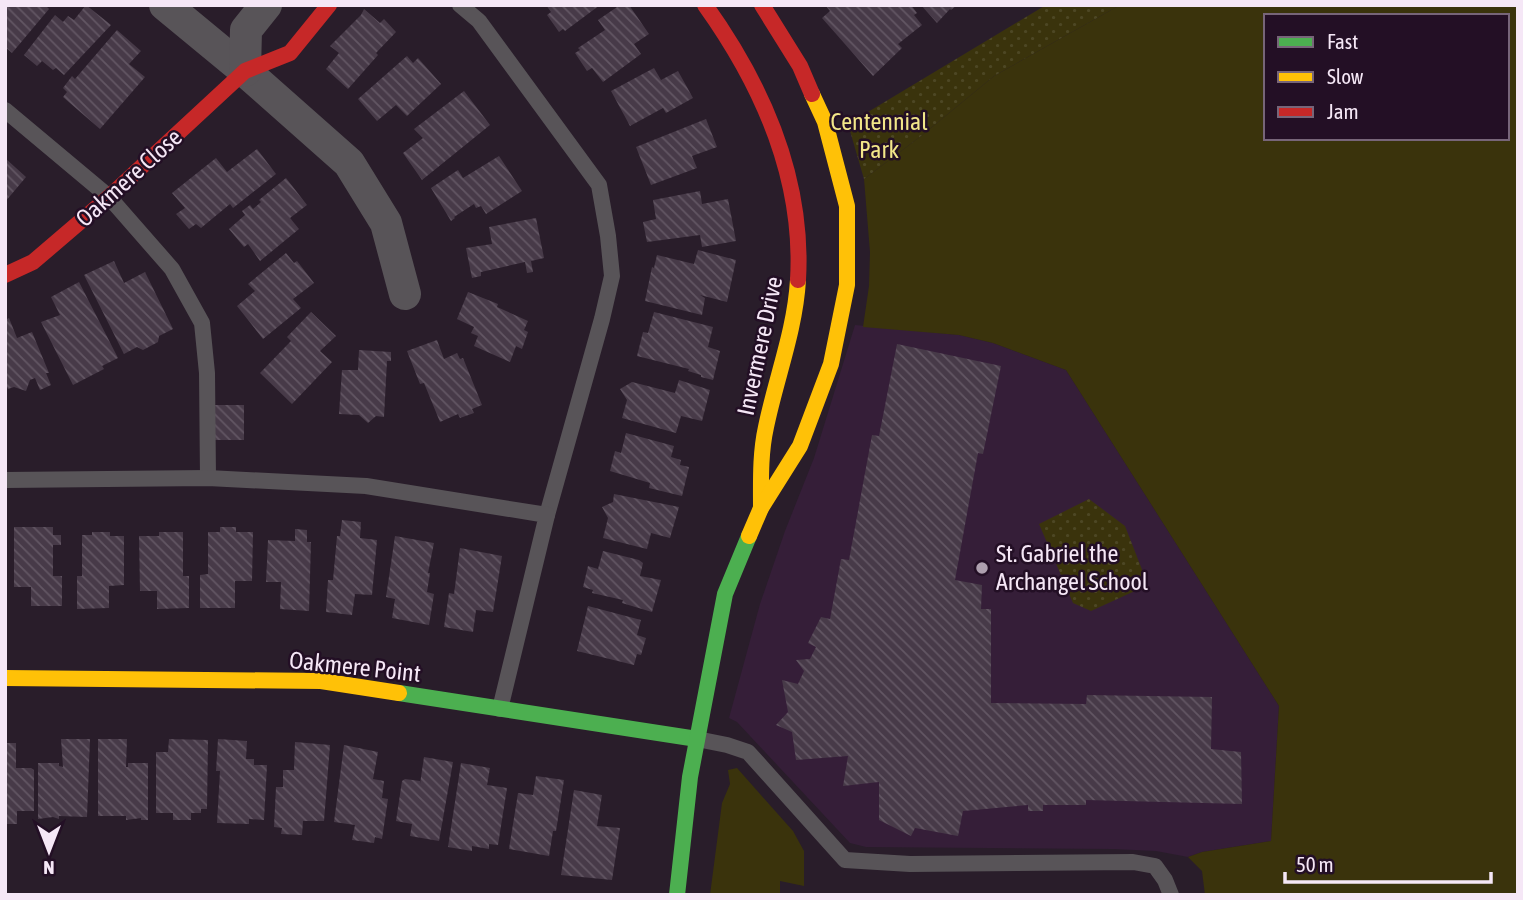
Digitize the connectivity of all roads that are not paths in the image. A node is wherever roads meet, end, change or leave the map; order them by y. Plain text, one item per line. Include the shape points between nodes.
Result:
1 (165, 5) edge
2 (266, 5) edge
3 (329, 5) edge
4 (460, 5) edge
5 (762, 5) edge
6 (717, 9) edge
7 (245, 71) junction
8 (5, 110) edge
9 (109, 197) junction
10 (5, 275) edge
11 (404, 294) dead end
12 (208, 478) junction
13 (5, 480) edge
14 (761, 508) junction
15 (547, 515) junction
16 (5, 678) edge
17 (500, 709) junction
18 (697, 739) junction
19 (677, 895) edge
20 (1171, 895) edge

1 - 7 street
2 - 7 street via 246,30
3 - 7 street, Oakmere Close via 290,53
4 - 15 lane via 479,21 599,185 612,276
5 - 14 street, Invermere Drive via 800,66 825,122 847,206 847,285 831,364 800,446
6 - 14 street, Invermere Drive via 764,99 783,150 796,211 797,300 761,450
7 - 9 street, Oakmere Close
7 - 11 street via 349,163 386,223
8 - 9 lane
9 - 10 street, Oakmere Close via 33,262
9 - 12 lane via 172,269 202,323
12 - 13 lane
12 - 15 lane via 366,486
14 - 18 street, Invermere Drive via 725,594
15 - 17 lane
16 - 17 street, Oakmere Point via 321,681
17 - 18 street, Oakmere Point
18 - 19 street, Invermere Drive
18 - 20 lane via 748,752 845,860 910,864 1133,862 1155,866

